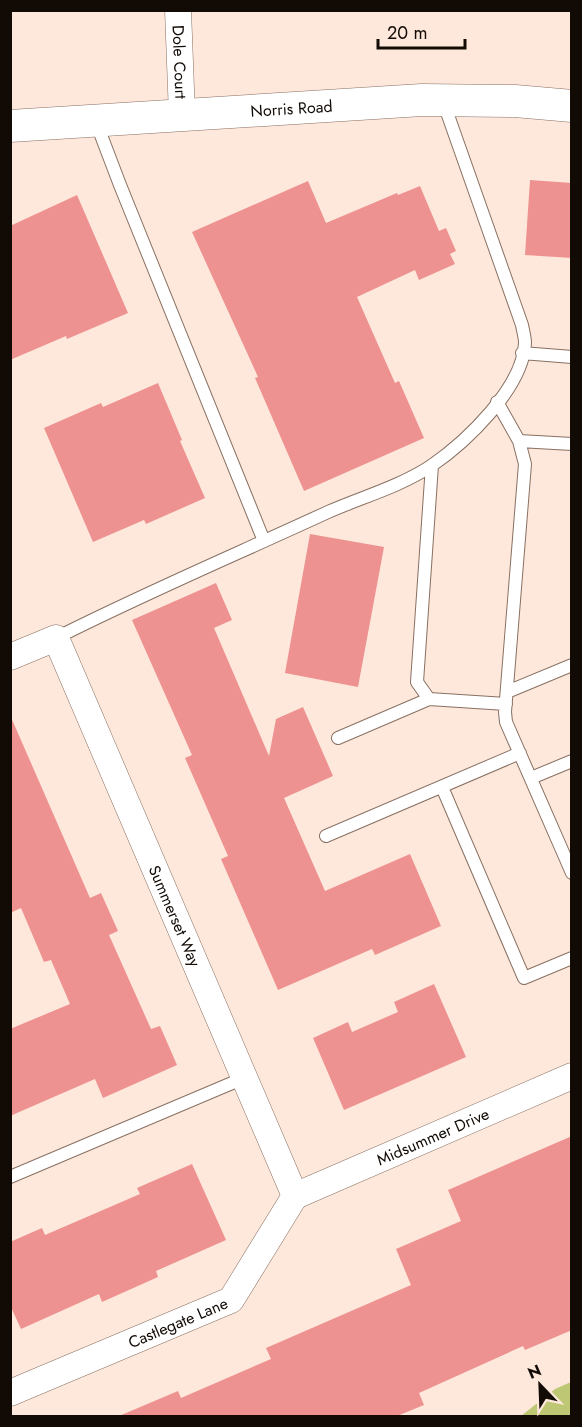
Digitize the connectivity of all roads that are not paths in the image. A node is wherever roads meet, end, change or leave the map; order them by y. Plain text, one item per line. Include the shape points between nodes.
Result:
1 (178, 10) edge
2 (443, 100) junction
3 (572, 106) edge
4 (182, 114) junction
5 (96, 121) junction
6 (10, 126) edge
7 (522, 353) junction
8 (572, 357) edge
9 (497, 402) junction
10 (519, 441) junction
11 (572, 444) edge
12 (432, 465) junction
13 (264, 542) junction
14 (56, 638) junction
15 (10, 657) edge
16 (572, 665) edge
17 (507, 698) junction
18 (429, 699) junction
19 (338, 738) dead end
20 (520, 753) junction
21 (572, 761) edge
22 (531, 778) junction
23 (442, 787) junction
24 (326, 836) dead end
25 (567, 851) edge
26 (572, 873) edge
27 (572, 958) edge
28 (572, 1076) edge
29 (244, 1078) junction
30 (10, 1177) edge
31 (295, 1196) junction
32 (10, 1393) edge

1 - 4 street, Dole Court
2 - 3 street, Norris Road
2 - 4 street, Norris Road
2 - 7 lane via 522,325
4 - 5 street, Norris Road
5 - 6 street, Norris Road
5 - 13 lane
7 - 8 lane
7 - 9 lane via 513,379
9 - 10 lane
9 - 12 lane
10 - 11 lane
10 - 17 lane via 525,464
12 - 13 lane via 410,479
12 - 18 lane via 417,682
13 - 14 lane
14 - 15 street
14 - 29 street, Summerset Way
16 - 17 lane
17 - 18 lane
17 - 20 lane via 506,722
18 - 19 lane
20 - 22 lane
20 - 23 lane
21 - 22 lane
22 - 25 lane
23 - 24 lane
23 - 27 lane via 524,978
25 - 26 lane
28 - 31 street, Midsummer Drive
29 - 30 lane
29 - 31 street, Summerset Way
31 - 32 street, Castlegate Lane via 231,1300

